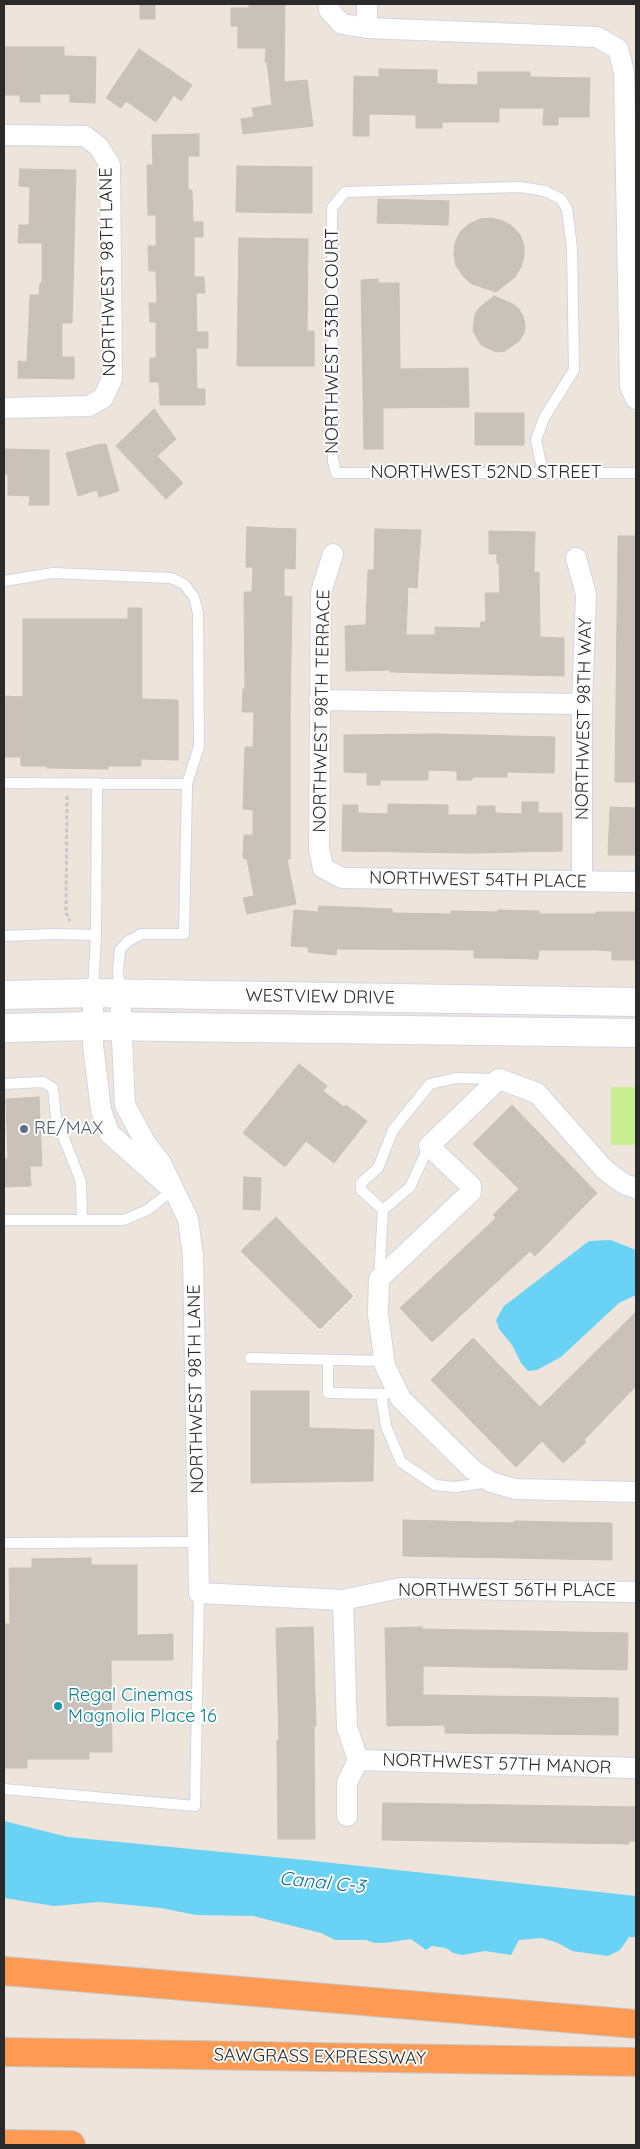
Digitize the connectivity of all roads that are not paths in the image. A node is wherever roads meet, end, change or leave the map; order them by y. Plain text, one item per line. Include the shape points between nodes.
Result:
1 (329, 4) edge
2 (367, 4) edge
3 (367, 28) junction
4 (4, 134) edge
5 (636, 400) edge
6 (4, 408) edge
7 (336, 473) joint
8 (542, 473) junction
9 (636, 473) edge
10 (333, 554) dead end
11 (576, 558) dead end
12 (4, 582) edge
13 (319, 700) junction
14 (582, 704) junction
15 (4, 783) edge
16 (97, 783) junction
17 (187, 784) junction
18 (323, 868) joint
19 (582, 881) junction
20 (636, 882) edge
21 (96, 935) junction
22 (4, 936) edge
23 (93, 993) junction
24 (120, 993) junction
25 (4, 994) edge
26 (636, 1002) edge
27 (93, 1026) junction
28 (122, 1026) junction
29 (4, 1028) edge
30 (636, 1033) edge
31 (499, 1079) junction
32 (4, 1084) edge
33 (429, 1146) junction
34 (636, 1188) edge
35 (173, 1190) junction
36 (383, 1210) junction
37 (4, 1220) edge
38 (82, 1220) junction
39 (379, 1279) junction
40 (250, 1358) dead end
41 (328, 1361) junction
42 (384, 1361) junction
43 (389, 1394) junction
44 (491, 1482) junction
45 (636, 1492) edge
46 (199, 1542) junction
47 (4, 1543) edge
48 (636, 1592) edge
49 (199, 1593) junction
50 (343, 1600) junction
51 (358, 1760) junction
52 (636, 1768) edge
53 (4, 1789) edge
54 (347, 1816) dead end
55 (4, 1971) edge
56 (636, 2024) edge
57 (4, 2052) edge
58 (636, 2062) edge
59 (4, 2144) edge
60 (71, 2145) edge

1 - 3 street via 329,10 342,24
2 - 3 street
3 - 5 street via 597,36 618,49 624,72 630,386
4 - 6 street, NORTHWEST 98TH LANE via 85,136 99,146 110,165 112,379 103,398 89,406
7 - 8 lane, NORTHWEST 52ND STREET
7 - 8 lane, NORTHWEST 53RD COURT via 333,461 332,208 345,192 520,187 545,191 561,199 567,209 572,248 574,370 544,418 536,440
8 - 9 lane, NORTHWEST 52ND STREET
10 - 13 street, NORTHWEST 98TH TERRACE via 321,592
11 - 14 street, NORTHWEST 98TH WAY via 586,594
12 - 17 lane via 54,573 171,578 184,584 194,597 198,613 199,746
13 - 14 street
13 - 18 street, NORTHWEST 98TH TERRACE via 319,849
14 - 19 street, NORTHWEST 98TH WAY
15 - 16 lane
16 - 17 lane
16 - 21 lane
17 - 24 lane via 184,934 141,934 127,942 120,950
18 - 19 street, NORTHWEST 54TH PLACE via 342,878
19 - 20 street, NORTHWEST 54TH PLACE
21 - 22 lane
21 - 23 lane
23 - 24 street, WESTVIEW DRIVE
23 - 25 street, WESTVIEW DRIVE
23 - 27 street, NORTHWEST 98TH LANE
24 - 26 street, WESTVIEW DRIVE
24 - 28 street, NORTHWEST 98TH LANE
27 - 28 street, WESTVIEW DRIVE
27 - 29 street, WESTVIEW DRIVE
27 - 35 street, NORTHWEST 98TH LANE via 101,1110 109,1133
28 - 30 street, WESTVIEW DRIVE
28 - 35 street, NORTHWEST 98TH LANE via 125,1106 146,1144 161,1163
31 - 33 street
31 - 34 street via 537,1093 605,1170 624,1184
31 - 36 lane via 456,1078 430,1084 425,1089 393,1130 378,1168 361,1183 361,1190
32 - 38 lane via 43,1082 54,1088 56,1118 82,1182
33 - 36 lane via 410,1186
33 - 39 street via 471,1186 471,1192
35 - 38 lane via 134,1217
35 - 46 street, NORTHWEST 98TH LANE via 188,1219 193,1256
36 - 39 lane
37 - 38 lane
39 - 42 street via 378,1314
40 - 41 lane
41 - 42 lane
41 - 43 lane via 328,1394
42 - 43 street
43 - 44 street via 467,1465
43 - 44 lane via 386,1426 401,1462 435,1485 455,1487
44 - 45 street via 515,1489
46 - 47 lane
46 - 49 street, NORTHWEST 98TH LANE
48 - 50 street, NORTHWEST 56TH PLACE via 400,1588
49 - 50 street, NORTHWEST 56TH PLACE
49 - 53 lane via 195,1806
50 - 51 street via 347,1727
51 - 52 street, NORTHWEST 57TH MANOR
51 - 54 street via 347,1783
55 - 56 highway
57 - 58 highway, SAWGRASS EXPRESSWAY
59 - 60 highway

